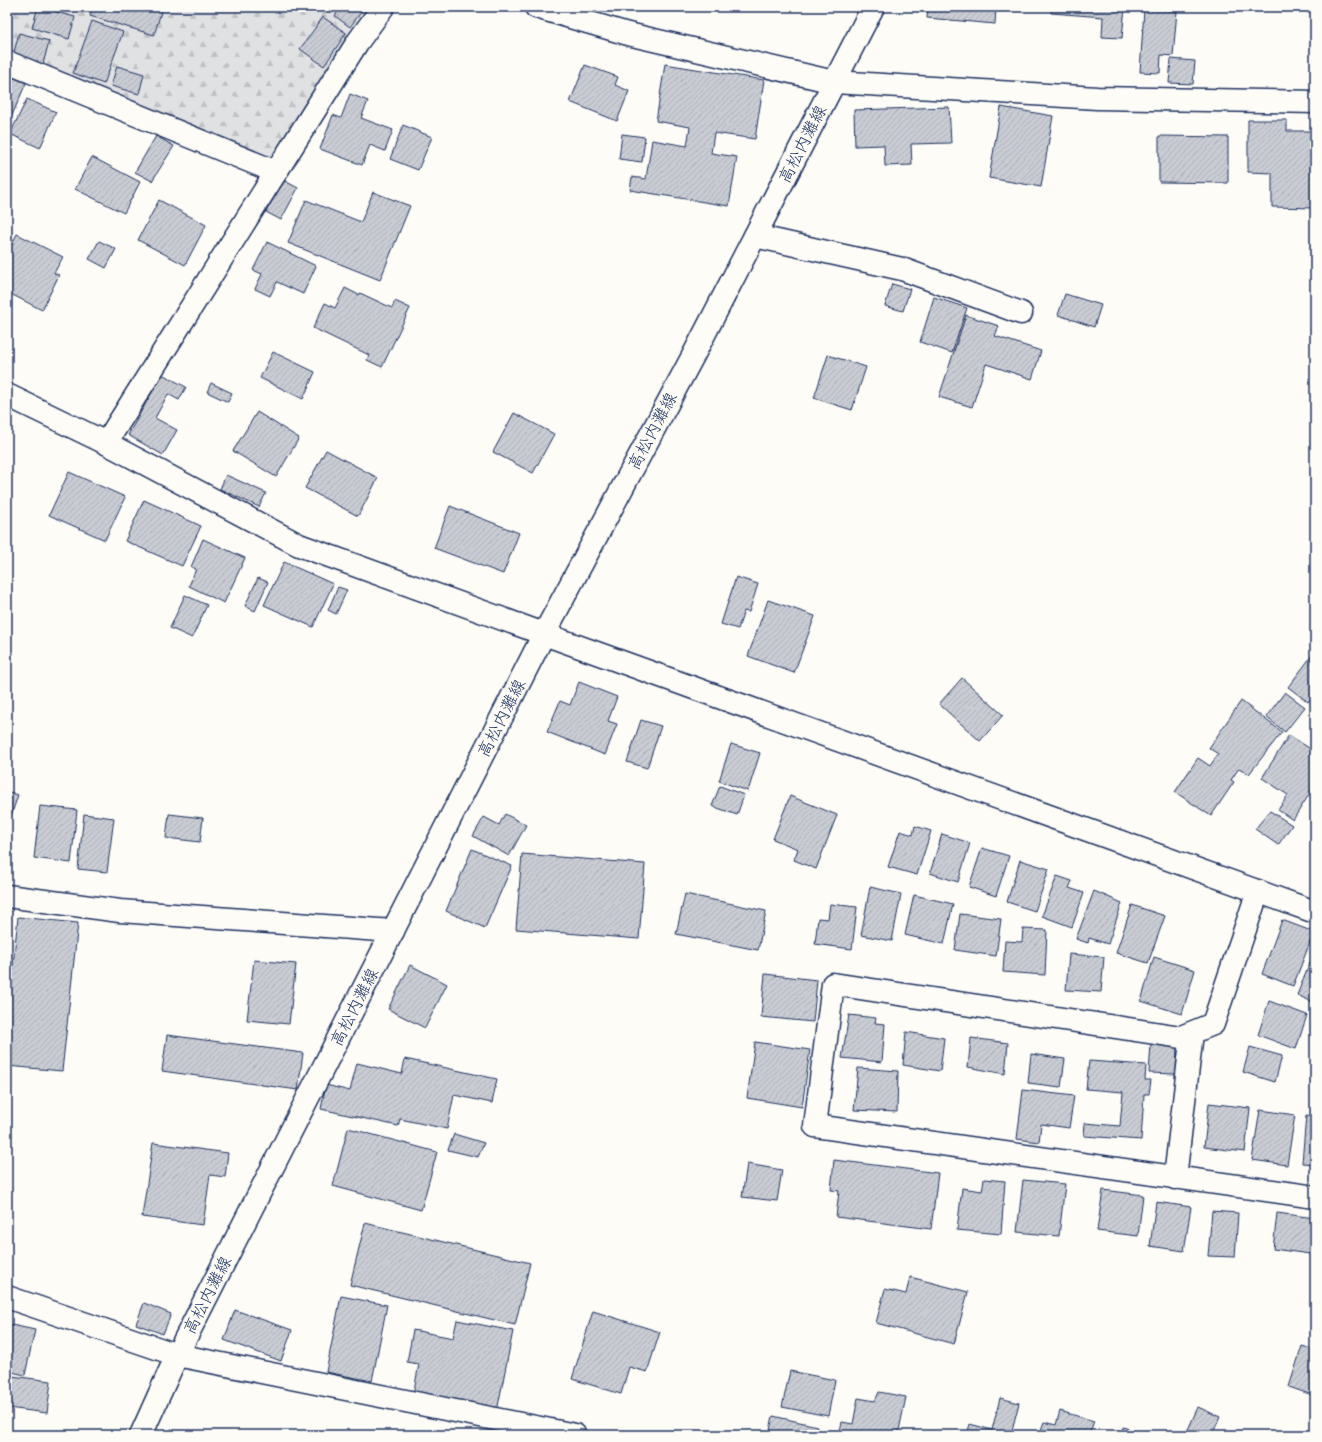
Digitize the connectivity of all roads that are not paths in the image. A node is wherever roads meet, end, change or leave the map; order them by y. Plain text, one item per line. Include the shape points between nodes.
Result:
1 (383, 7) edge
2 (536, 7) edge
3 (873, 7) edge
4 (7, 62) edge
5 (834, 82) junction
6 (1315, 102) edge
7 (276, 172) junction
8 (755, 236) junction
9 (1021, 313) dead end
10 (7, 395) edge
11 (106, 442) junction
12 (544, 634) junction
13 (1258, 892) junction
14 (7, 896) edge
15 (1315, 912) edge
16 (392, 931) junction
17 (1192, 1033) junction
18 (1175, 1178) junction
19 (1315, 1197) edge
20 (7, 1297) edge
21 (177, 1355) junction
22 (141, 1435) edge
23 (575, 1435) edge

1 - 7 street via 357,43
2 - 5 street via 628,34
3 - 5 street, 高松内灘線
4 - 7 street
5 - 6 street via 1097,98
5 - 8 street, 高松内灘線
7 - 11 street
8 - 9 street via 902,269
8 - 12 street, 高松内灘線
10 - 11 street
11 - 12 street via 299,545
12 - 13 street
12 - 16 street, 高松内灘線
13 - 15 street
13 - 17 street via 1213,1024
14 - 16 street via 120,911
16 - 21 street, 高松内灘線
17 - 18 street
17 - 18 street via 1180,1037 833,984 815,1126
18 - 19 street
20 - 21 street
21 - 22 street, 高松内灘線
21 - 23 street

